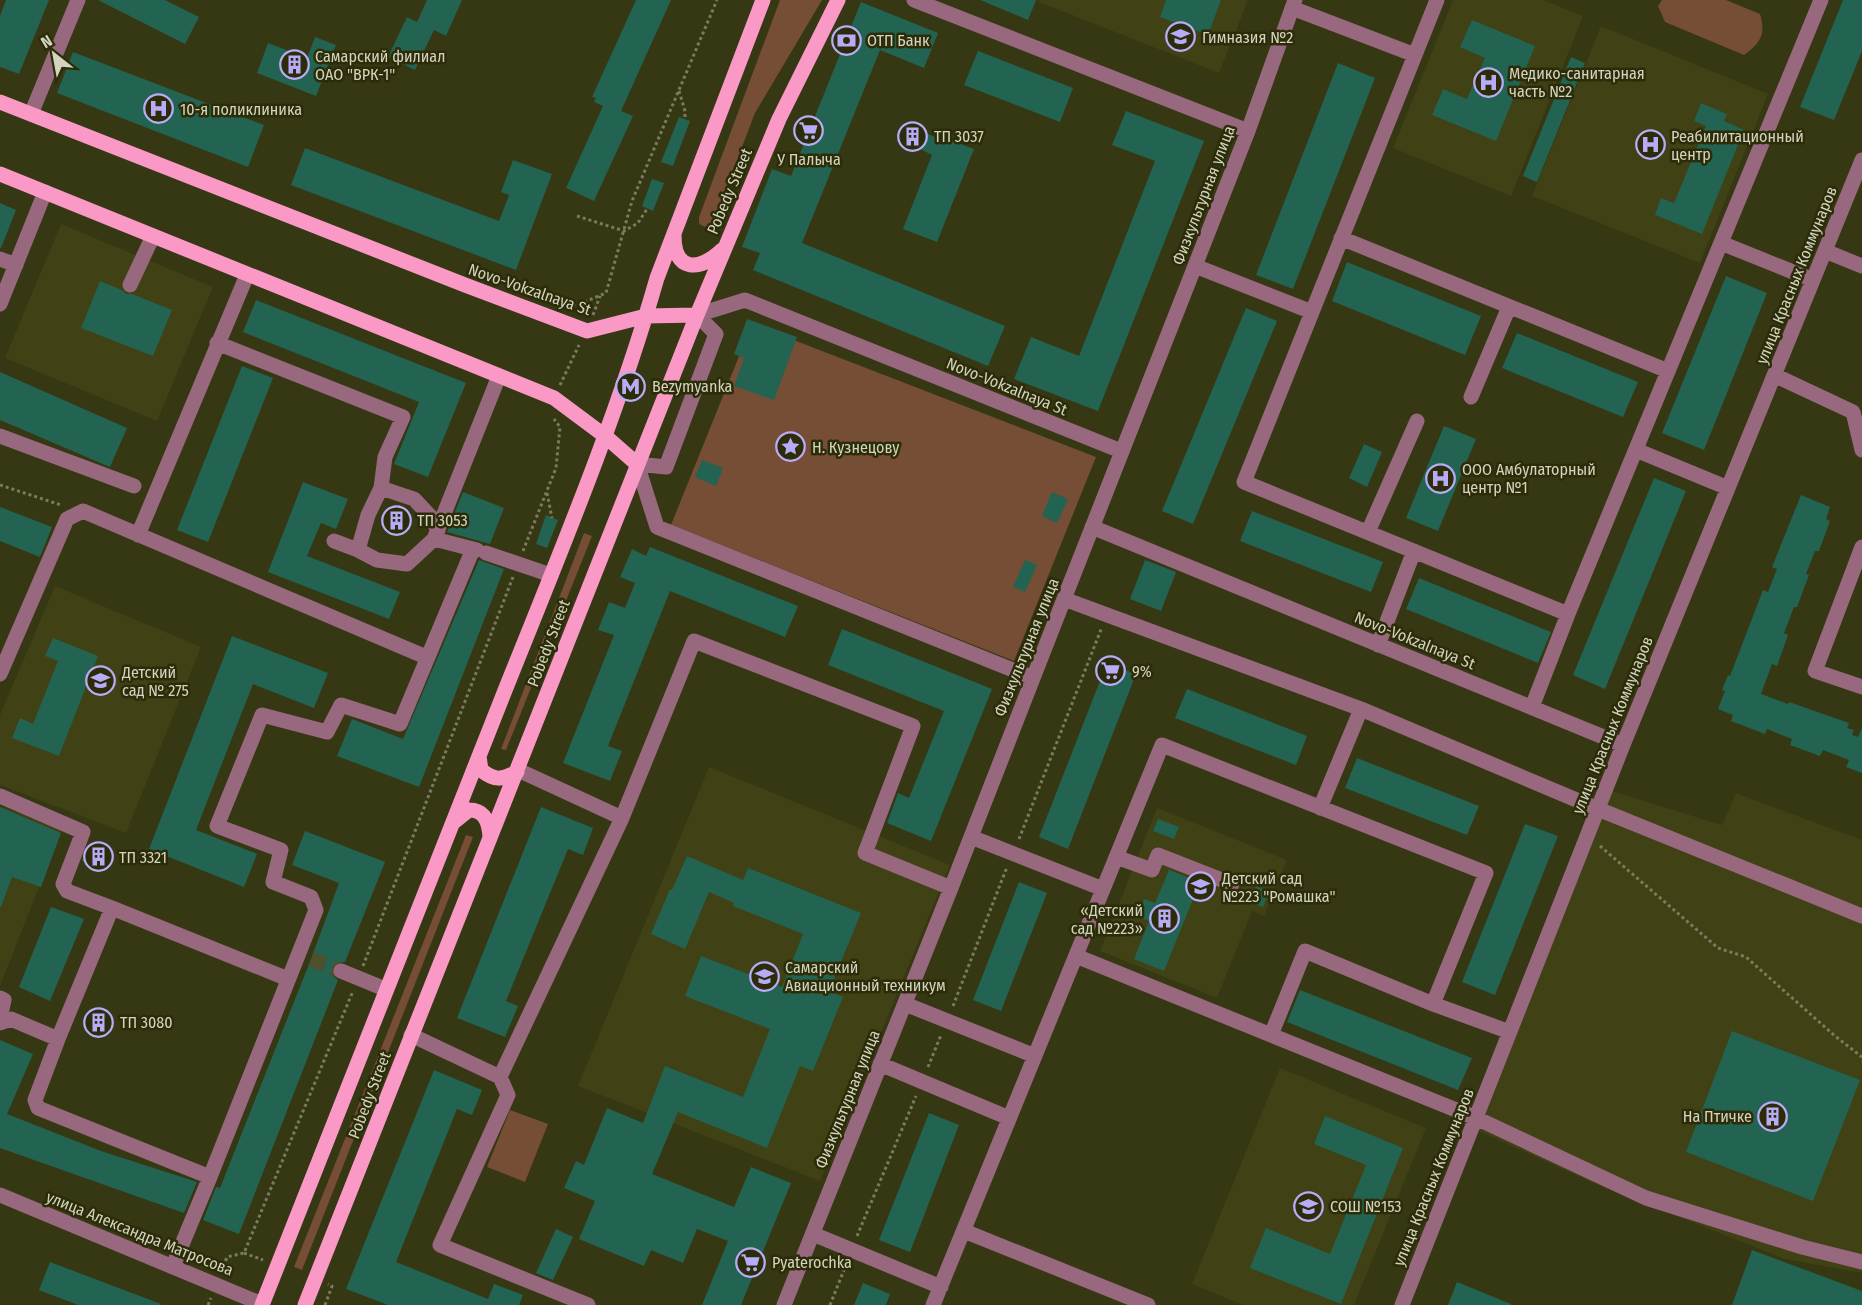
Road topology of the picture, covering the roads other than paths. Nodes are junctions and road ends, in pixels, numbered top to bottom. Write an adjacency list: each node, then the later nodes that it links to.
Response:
1 (78, 0): 10 (street)
2 (763, 0): 15 (main road, Pobedy Street)
3 (838, 0): 19 (main road, Pobedy Street)
4 (914, 0): 11 (street)
5 (1437, 0): 8 (street)
6 (1817, 1): 18 (street)
7 (1294, 4): 8 (street); 11 (street, Физкультурная улица)
8 (1414, 55): 17 (street)
9 (0, 102): 10 (main road, Novo-Vokzalnaya St)
10 (31, 114): 32 (main road, Novo-Vokzalnaya St)
11 (1248, 131): 23 (street, Физкультурная улица)
12 (1862, 160): 20 (street, улица Красных Коммунаров)
13 (0, 174): 14 (main road)
14 (45, 192): 16 (main road); 22 (street)
15 (674, 232): 19 (main road); 32 (main road, Pobedy Street)
16 (153, 236): 25 (main road); 27 (street)
17 (1341, 238): 29 (street); 30 (street)
18 (1721, 243): 26 (street); 34 (street)
19 (725, 247): 31 (main road, Pobedy Street)
20 (1825, 251): 24 (street); 26 (street, улица Красных Коммунаров)
21 (0, 259): 22 (street)
22 (16, 265): 28 (street)
23 (1195, 266): 30 (street); 43 (street, Физкультурная улица)
24 (1862, 266)
25 (247, 275): 33 (street); 36 (main road)
26 (1813, 280): 35 (street, улица Красных Коммунаров)
27 (130, 285)
28 (0, 304)
29 (1509, 307): 34 (street); 37 (street)
30 (1312, 312): 49 (street)
31 (697, 315): 32 (main road, Novo-Vokzalnaya St); 43 (street, Novo-Vokzalnaya St); 44 (main road, Pobedy Street); 44 (street)
32 (646, 316): 40 (main road, Pobedy Street)
33 (218, 343): 46 (street); 51 (street)
34 (1668, 371): 41 (street)
35 (1774, 375): 42 (street); 47 (street, улица Красных Коммунаров)
36 (499, 376): 40 (main road); 50 (street)
37 (1471, 397)
38 (1416, 421): 49 (street)
39 (0, 436): 45 (street)
40 (605, 436): 44 (main road); 57 (main road, Pobedy Street)
41 (1636, 450): 47 (street); 59 (street)
42 (1862, 450)
43 (1121, 451): 48 (street, Физкультурная улица)
44 (637, 464): 63 (street); 69 (main road, Pobedy Street)
45 (134, 486)
46 (381, 488): 50 (street); 54 (street)
47 (1728, 488): 67 (street, улица Красных Коммунаров)
48 (1092, 527): 58 (street, Физкультурная улица); 60 (street, Novo-Vokzalnaya St)
49 (1368, 532): 56 (street)
50 (436, 534): 54 (street); 55 (street)
51 (138, 535): 61 (street); 62 (street)
52 (334, 541): 54 (street)
53 (1862, 547): 64 (street)
54 (358, 550)
55 (479, 551): 57 (street); 61 (street)
56 (1414, 551): 59 (street); 60 (street)
57 (551, 575): 68 (main road, Pobedy Street)
58 (1064, 599): 63 (street, Физкультурная улица); 66 (street)
59 (1568, 614): 65 (street)
60 (1378, 645): 65 (street, Novo-Vokzalnaya St)
61 (426, 657): 85 (street)
62 (0, 674)
63 (1033, 678): 76 (street, Физкультурная улица)
64 (1862, 687)
65 (1532, 707): 67 (street, Novo-Vokzalnaya St)
66 (1361, 709): 71 (street); 72 (street)
67 (1623, 745): 72 (street, улица Красных Коммунаров)
68 (479, 756): 69 (main road); 74 (main road, Pobedy Street)
69 (517, 771): 73 (street); 75 (main road, Pobedy Street)
70 (0, 796): 81 (street)
71 (1320, 808): 77 (street); 89 (street)
72 (1598, 809): 82 (street); 92 (street, улица Красных Коммунаров)
73 (622, 818): 79 (street); 98 (street)
74 (452, 824): 75 (main road); 86 (main road, Pobedy Street)
75 (490, 837): 93 (main road, Pobedy Street)
76 (971, 837): 79 (street, Физкультурная улица); 80 (street)
77 (1116, 857): 78 (street); 80 (street)
78 (1232, 884)
79 (951, 888): 88 (street, Физкультурная улица)
80 (1103, 889): 83 (street)
81 (111, 908): 85 (street); 95 (street)
82 (1862, 916)
83 (1076, 956): 94 (street); 96 (street)
84 (341, 971): 86 (street)
85 (288, 979): 101 (street)
86 (385, 989): 109 (main road, Pobedy Street)
87 (0, 998): 90 (street)
88 (905, 1004): 96 (street); 97 (street, Физкультурная улица)
89 (1433, 1004): 92 (street); 94 (street)
90 (0, 1017)
91 (0, 1023): 95 (street)
92 (1510, 1032): 100 (street, улица Красных Коммунаров)
93 (411, 1035): 98 (street); 110 (main road, Pobedy Street)
94 (1271, 1035): 100 (street)
95 (58, 1039): 101 (street)
96 (1035, 1056): 99 (street)
97 (880, 1064): 99 (street); 104 (street, Физкультурная улица)
98 (500, 1077): 108 (street)
99 (1010, 1118): 103 (street)
100 (1476, 1118): 105 (street); 115 (street, улица Красных Коммунаров)
101 (210, 1177): 106 (street)
102 (0, 1195): 106 (street, улица Александра Матросова)
103 (964, 1231): 107 (street); 114 (street)
104 (813, 1234): 107 (street); 112 (street, Физкультурная улица)
105 (1862, 1262)
106 (173, 1266): 109 (street, улица Александра Матросова)
107 (941, 1287): 113 (street)
108 (553, 1299): 111 (street)
109 (263, 1305)
110 (305, 1305)
111 (588, 1305)
112 (784, 1305)
113 (933, 1305)
114 (1148, 1305)
115 (1402, 1305)

